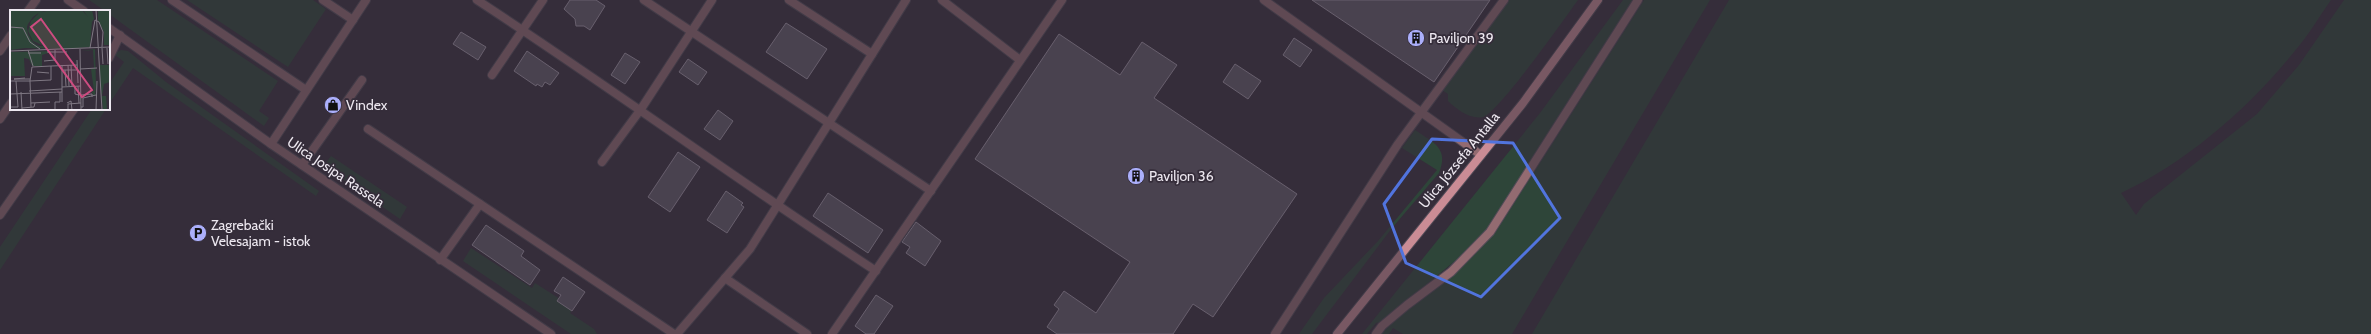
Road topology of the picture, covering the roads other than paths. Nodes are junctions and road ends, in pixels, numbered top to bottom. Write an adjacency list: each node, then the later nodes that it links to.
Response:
1 (36, 0): 19 (street)
2 (68, 0): 18 (street)
3 (172, 0): 32 (street)
4 (323, 0): 20 (street)
5 (366, 0): 20 (street)
6 (477, 0): 22 (street)
7 (543, 0): 22 (street)
8 (644, 0): 23 (street)
9 (712, 0): 23 (street)
10 (789, 0): 27 (street)
11 (906, 0): 27 (street)
12 (942, 0): 29 (street)
13 (1062, 0): 29 (street)
14 (1264, 0): 36 (street)
15 (1504, 0): 36 (street)
16 (1598, 0): 41 (street, Ulica Józsefa Antalla)
17 (1638, 0): 57 (street)
18 (79, 9)
19 (29, 10)
20 (353, 20): 32 (street)
21 (110, 29): 24 (street, Ulica Josipa Rassela)
22 (523, 30): 30 (street); 34 (street)
23 (692, 31): 34 (street); 38 (street)
24 (120, 35): 28 (street); 40 (street, Ulica Josipa Rassela)
25 (10, 36): 26 (street)
26 (0, 51)
27 (872, 54): 38 (street)
28 (110, 56)
29 (1020, 60): 44 (street)
30 (492, 75)
31 (362, 80): 43 (street)
32 (306, 90): 40 (street)
33 (10, 104): 37 (street)
34 (641, 109): 42 (street); 46 (street)
35 (73, 110): 47 (street)
36 (1421, 114): 41 (street); 55 (street)
37 (0, 119)
38 (829, 123): 44 (street); 46 (street)
39 (368, 129): 45 (street)
40 (270, 144): 43 (street, Ulica Josipa Rassela)
41 (1481, 155): 56 (street, Ulica Józsefa Antalla)
42 (602, 162)
43 (302, 165): 48 (street, Ulica Josipa Rassela)
44 (930, 191): 49 (street)
45 (480, 204): 48 (street); 52 (street)
46 (777, 206): 49 (street); 50 (street)
47 (0, 216)
48 (440, 260): 51 (street, Ulica Josipa Rassela)
49 (876, 271): 54 (street)
50 (725, 278): 52 (street); 53 (street)
51 (551, 334)
52 (675, 334)
53 (807, 334)
54 (832, 334)
55 (1275, 334)
56 (1337, 334)
57 (1376, 334)

